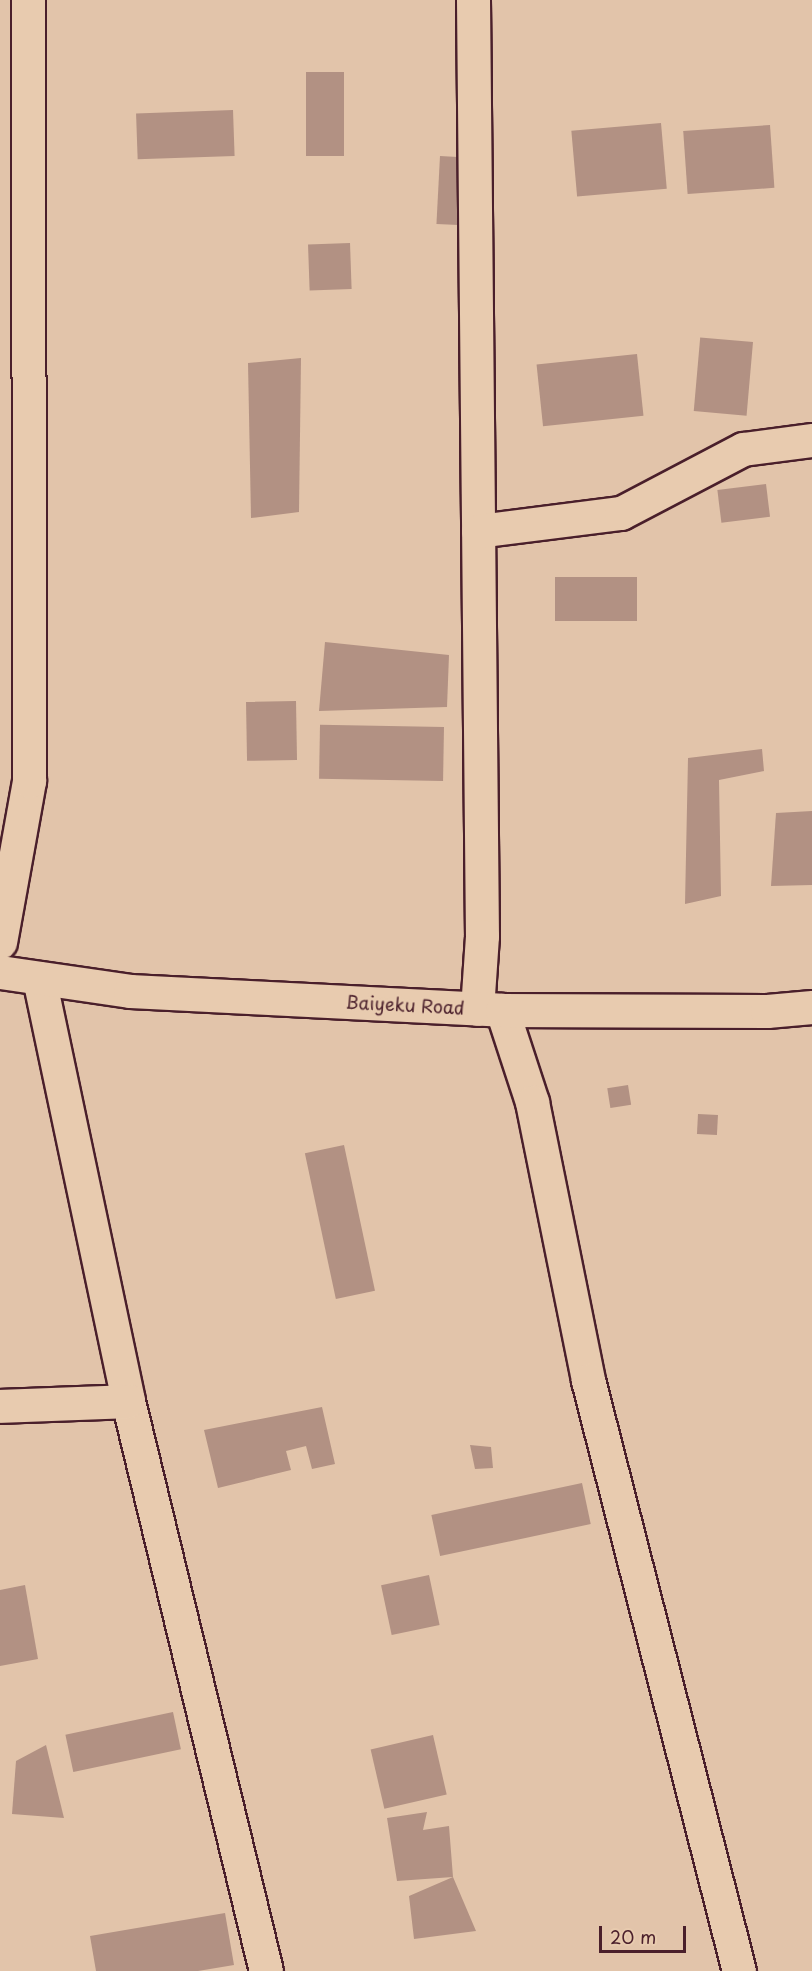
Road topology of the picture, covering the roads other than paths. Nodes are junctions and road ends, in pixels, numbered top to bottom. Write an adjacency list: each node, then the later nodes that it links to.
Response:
1 (28, 0): 5 (street)
2 (473, 0): 4 (street)
3 (812, 440): 4 (street)
4 (478, 531): 9 (street)
5 (0, 942)
6 (0, 972): 7 (street, Baiyeku Road)
7 (39, 978): 9 (street, Baiyeku Road); 10 (street)
8 (812, 1007): 9 (street, Baiyeku Road)
9 (489, 1010): 13 (street)
10 (128, 1401): 11 (street); 12 (street)
11 (0, 1406)
12 (266, 1971)
13 (739, 1971)

